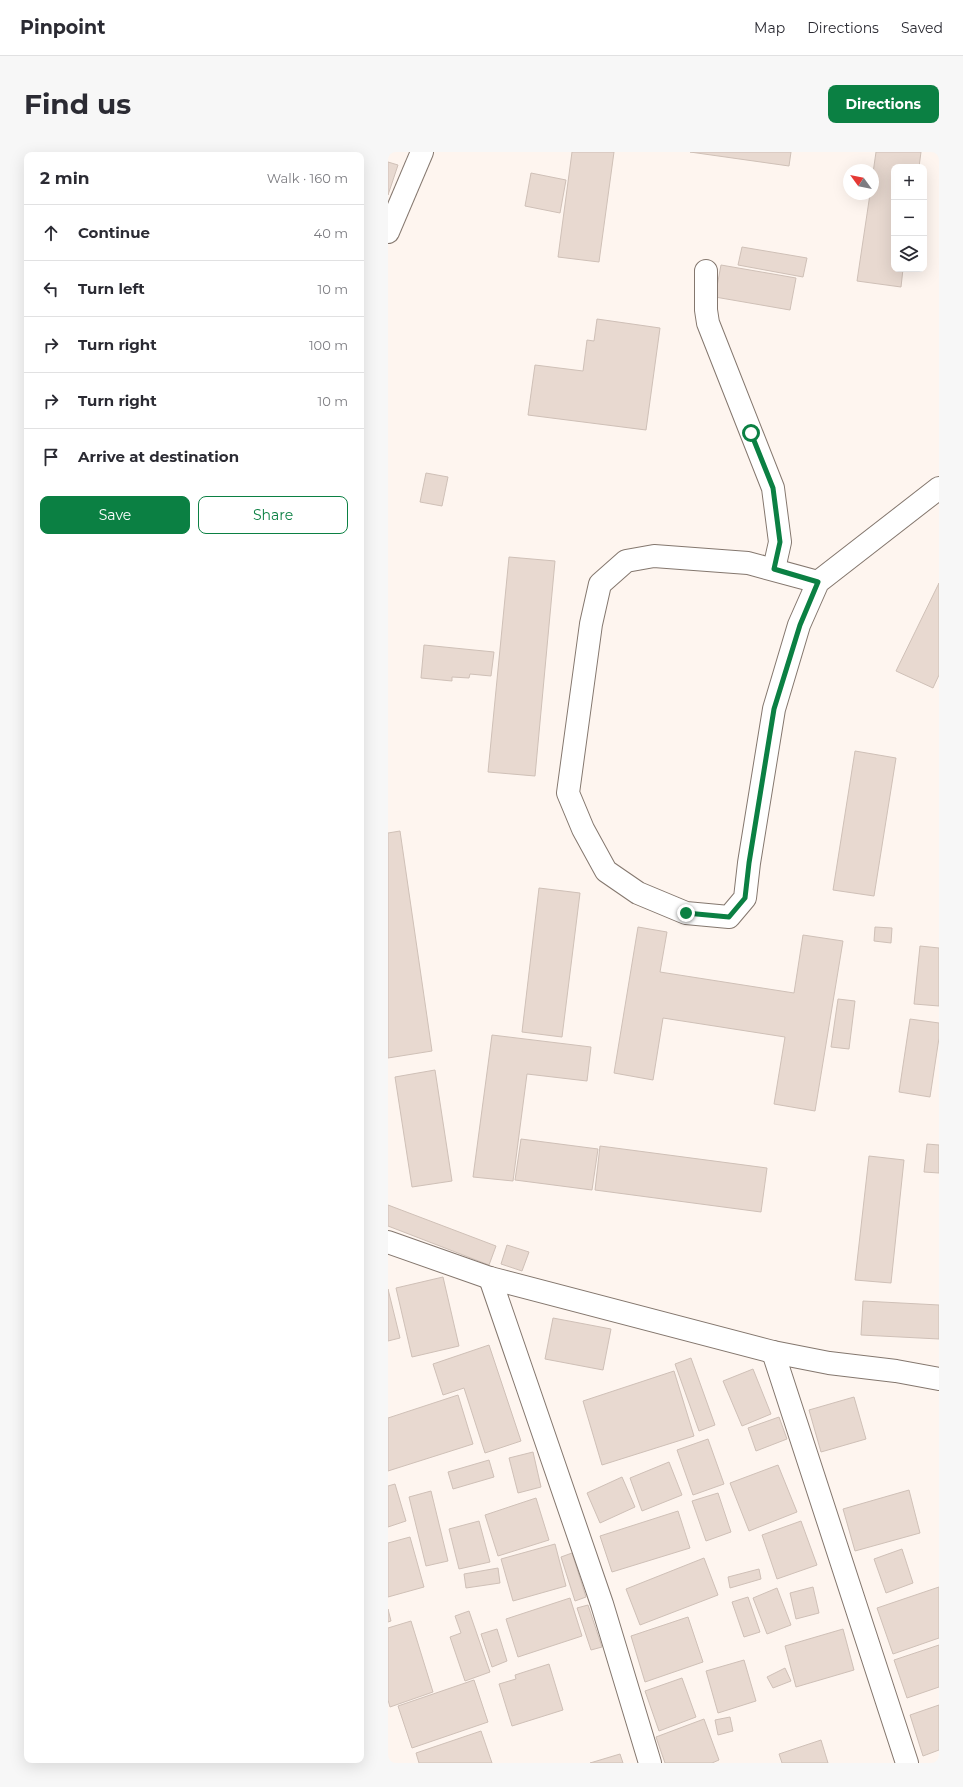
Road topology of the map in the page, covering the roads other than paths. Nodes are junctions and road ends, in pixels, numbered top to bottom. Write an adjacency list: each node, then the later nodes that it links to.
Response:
1 (422, 152): 2 (street)
2 (388, 232)
3 (706, 271): 5 (street)
4 (939, 488): 6 (street)
5 (774, 569): 6 (street); 6 (street)
6 (818, 582)
7 (388, 1242): 8 (street)
8 (490, 1278): 9 (street); 11 (street)
9 (773, 1352): 10 (street); 12 (street)
10 (939, 1379)
11 (650, 1763)
12 (907, 1763)

